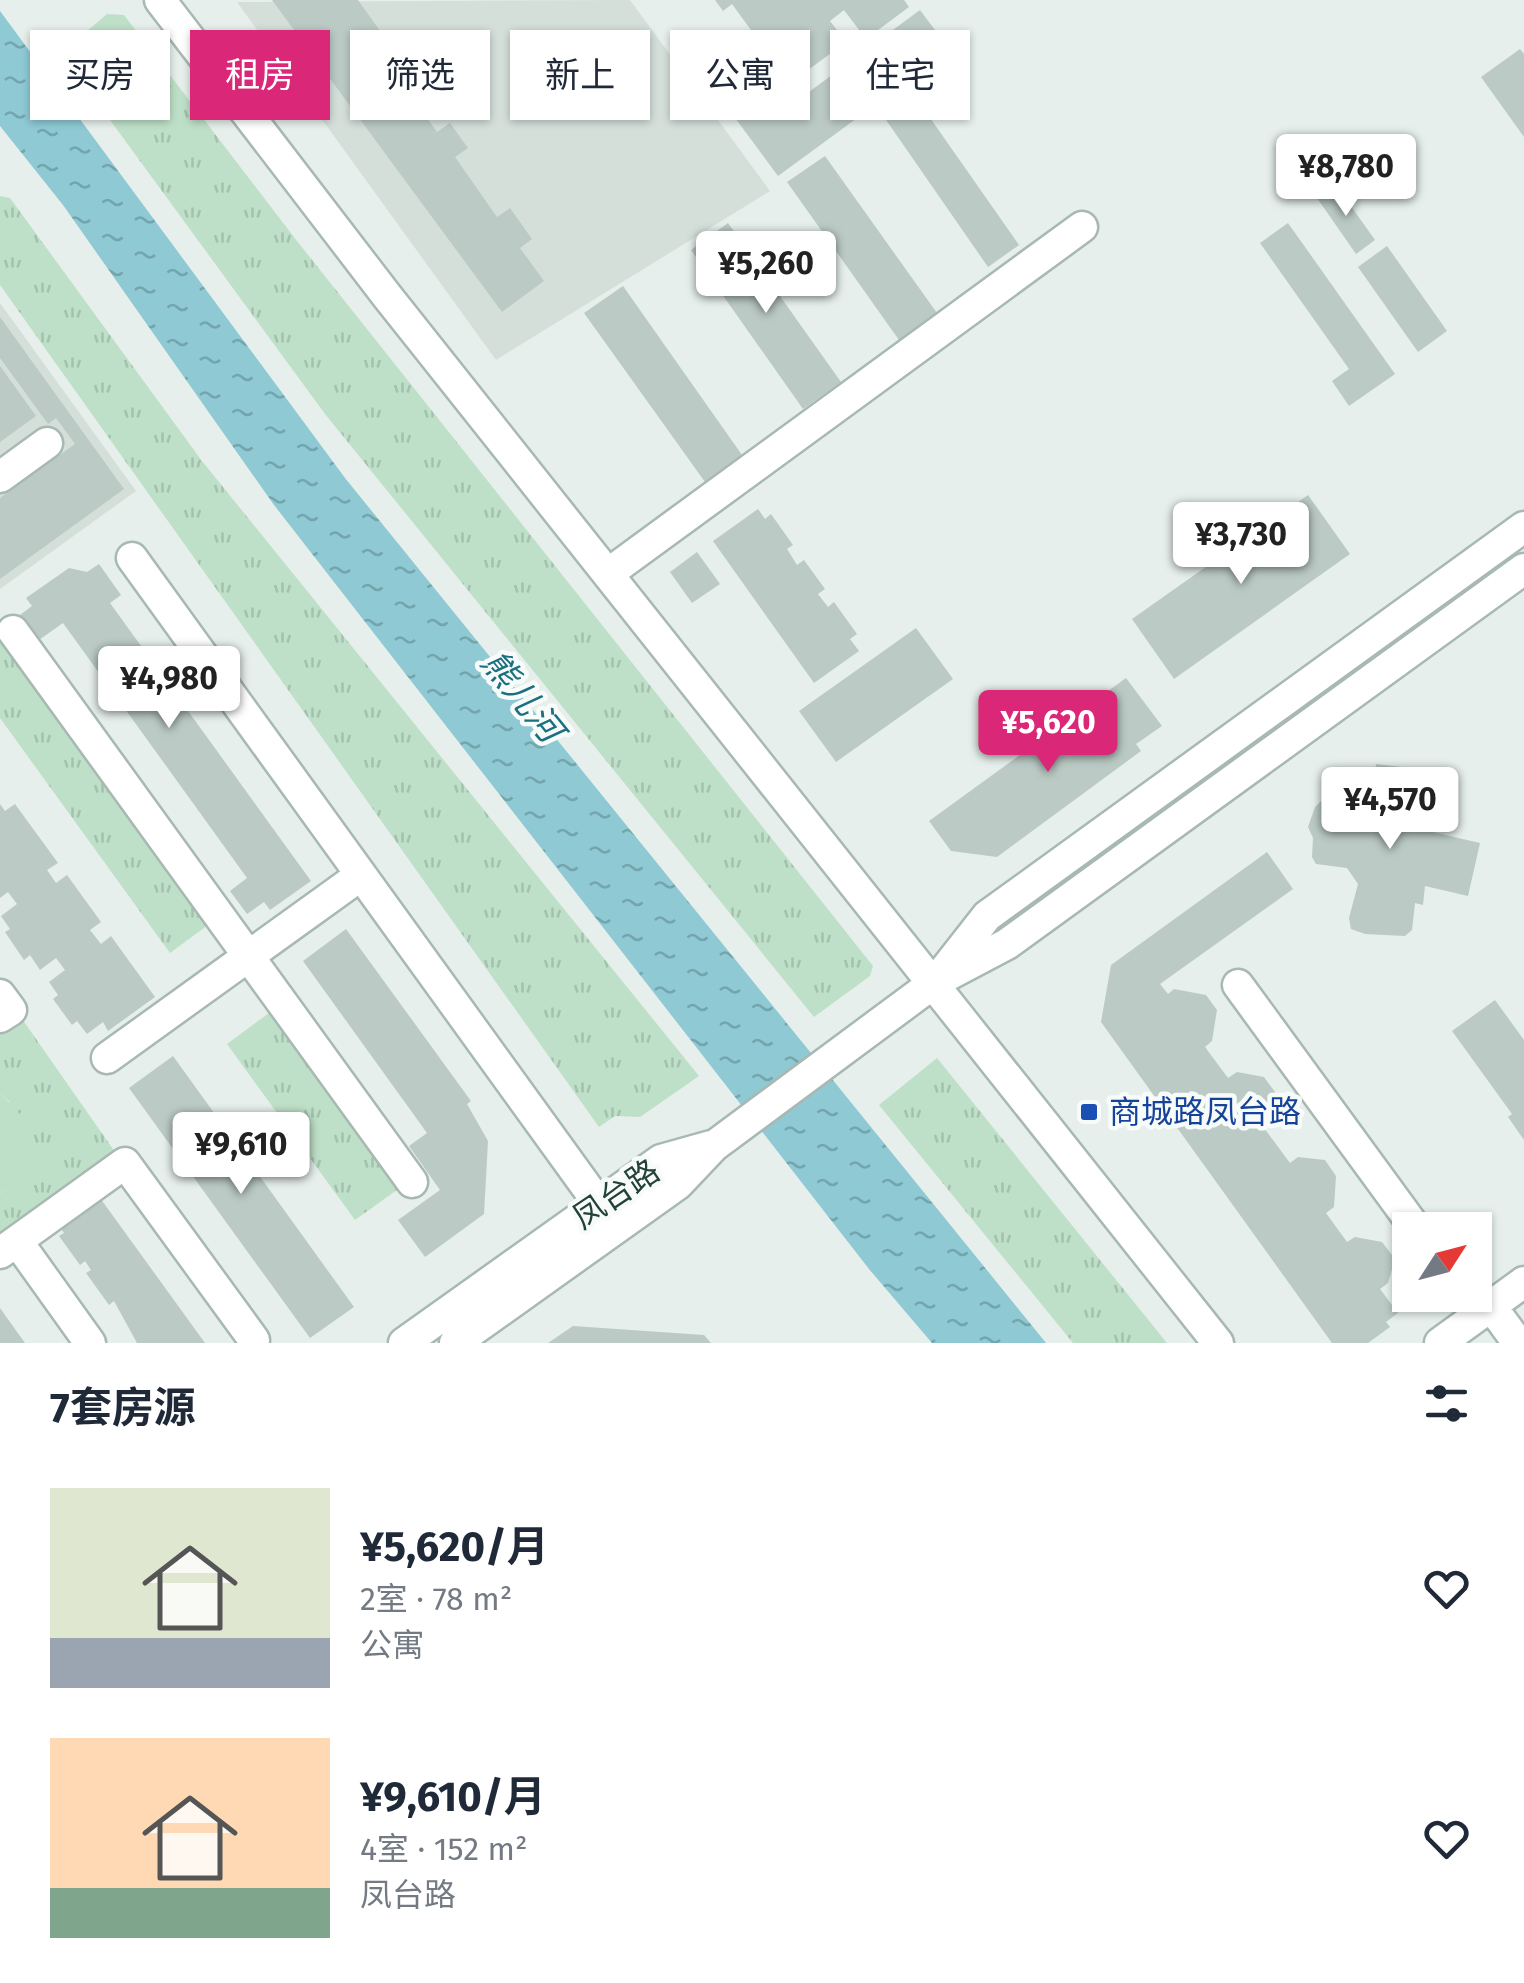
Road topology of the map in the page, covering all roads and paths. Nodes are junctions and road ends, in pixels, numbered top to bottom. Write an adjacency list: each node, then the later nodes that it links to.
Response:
1 (160, 0): 8 (street)
2 (1082, 227): 8 (street)
3 (47, 443): 4 (street)
4 (0, 477)
5 (1524, 527): 12 (street)
6 (132, 558): 10 (street)
7 (1524, 570): 12 (street)
8 (608, 572): 12 (street)
9 (13, 631): 11 (street)
10 (360, 875): 11 (street); 19 (street)
11 (248, 956): 16 (street); 18 (street)
12 (935, 982): 17 (street); 30 (street)
13 (1238, 985): 20 (street)
14 (0, 995): 15 (street)
15 (0, 1017)
16 (108, 1058)
17 (714, 1146): 19 (street, 凤台路); 29 (street, 凤台路)
18 (412, 1182)
19 (599, 1204): 28 (street, 凤台路)
20 (1404, 1212)
21 (8, 1247): 26 (street); 27 (street)
22 (1524, 1282): 23 (street)
23 (1492, 1298)
24 (1471, 1312): 31 (street)
25 (1485, 1312): 32 (street)
26 (254, 1340)
27 (90, 1343)
28 (404, 1343)
29 (455, 1343)
30 (1218, 1343)
31 (1440, 1343)
32 (1518, 1343)

